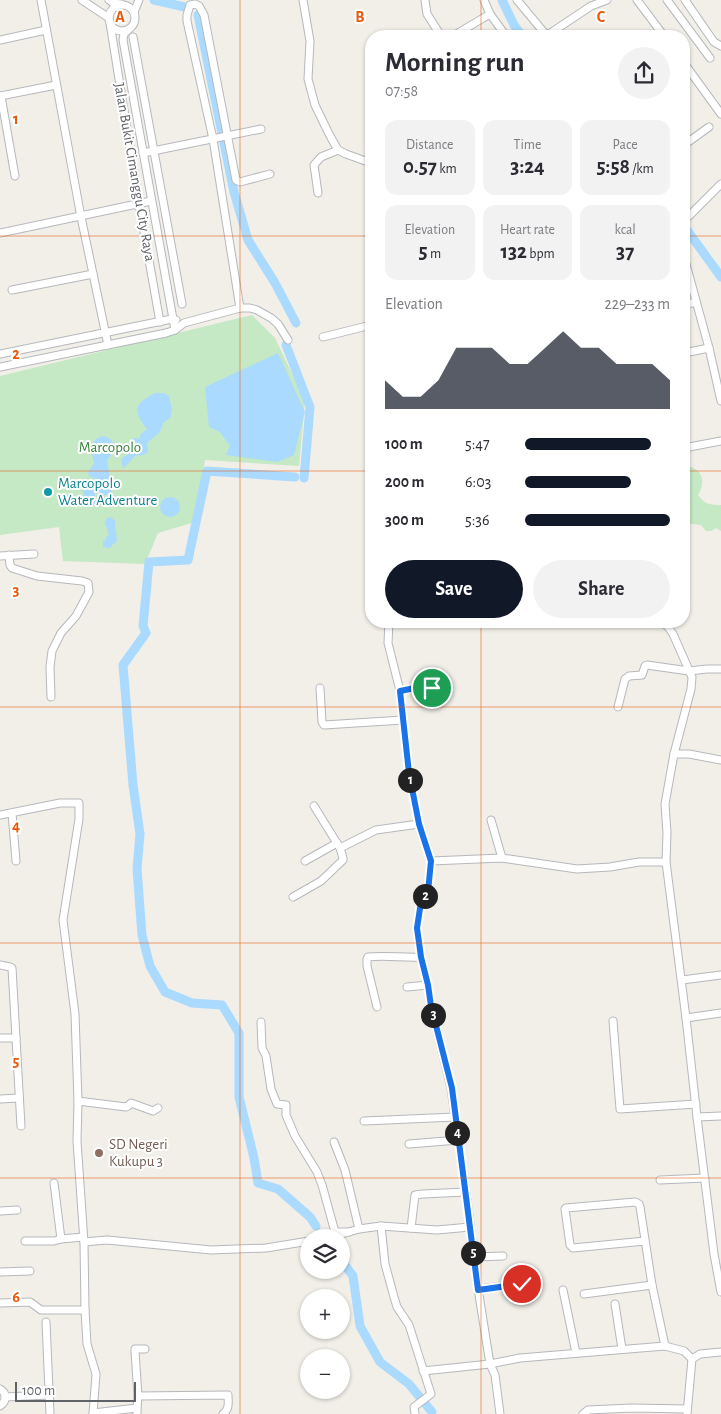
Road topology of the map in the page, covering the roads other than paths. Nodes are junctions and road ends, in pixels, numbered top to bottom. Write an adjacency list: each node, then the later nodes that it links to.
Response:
1 (40, 0): 18 (street)
2 (82, 0): 17 (street)
3 (109, 0): 13 (street)
4 (139, 0): 15 (street)
5 (303, 0): 42 (street)
6 (425, 0): 20 (street)
7 (484, 0): 16 (street)
8 (517, 0): 23 (street)
9 (607, 0): 14 (street)
10 (637, 0): 25 (street)
11 (667, 0): 26 (street)
12 (685, 0): 30 (street)
13 (122, 2): 15 (street); 17 (street)
14 (592, 3): 24 (street)
15 (134, 12): 19 (street)
16 (490, 14): 21 (street); 22 (street)
17 (109, 20): 19 (street); 50 (street, Jalan Bukit Cimanggu City Raya)
18 (46, 30): 29 (street); 33 (street)
19 (128, 30): 43 (street, Jalan Bukit Cimanggu City Raya)
20 (437, 30)
21 (463, 30)
22 (502, 30)
23 (542, 30)
24 (555, 30)
25 (660, 30)
26 (689, 30)
27 (690, 31): 31 (street)
28 (133, 38): 41 (street)
29 (0, 40)
30 (721, 46)
31 (710, 58)
32 (690, 71): 35 (street)
33 (56, 85): 34 (street); 52 (street)
34 (0, 96): 46 (street)
35 (721, 114)
36 (709, 127): 40 (street)
37 (261, 129): 38 (street)
38 (227, 135): 39 (street); 39 (street); 45 (street)
39 (214, 138): 41 (street); 60 (street)
40 (690, 141)
41 (154, 150): 43 (street); 58 (street)
42 (338, 150): 44 (street); 48 (street)
43 (143, 153): 49 (street, Jalan Bukit Cimanggu City Raya)
44 (365, 160)
45 (270, 174)
46 (15, 176)
47 (721, 184): 51 (street)
48 (318, 193)
49 (151, 202): 50 (street); 61 (street, Jalan Bukit Cimanggu City Raya)
50 (139, 204): 52 (street); 62 (street, Jalan Bukit Cimanggu City Raya)
51 (690, 215)
52 (81, 217): 53 (street); 54 (street)
53 (0, 233)
54 (92, 274): 56 (street); 66 (street)
55 (690, 280): 57 (street)
56 (12, 290)
57 (696, 302): 59 (street); 70 (street)
58 (182, 304)
59 (690, 304)
60 (240, 308): 63 (street); 68 (street)
61 (172, 319): 62 (street); 63 (street); 65 (street, Jalan Bukit Cimanggu City Raya)
62 (160, 322): 66 (street)
63 (184, 323): 65 (street)
64 (365, 326): 67 (street)
65 (175, 330): 69 (street)
66 (105, 333): 69 (street); 72 (street)
67 (323, 337)
68 (288, 340)
69 (108, 345): 73 (street)
70 (709, 348): 71 (street); 74 (street)
71 (690, 353)
72 (0, 354)
73 (0, 367)
74 (721, 401)
75 (721, 441): 76 (street)
76 (690, 447)
77 (34, 554): 78 (street)
78 (9, 555): 79 (street); 87 (street)
79 (0, 556)
80 (389, 628): 86 (street)
81 (669, 628): 83 (street)
82 (721, 669): 83 (street)
83 (689, 671): 88 (street); 90 (street)
84 (320, 688): 89 (street)
85 (432, 688): 86 (street)
86 (400, 691): 89 (street)
87 (51, 697)
88 (618, 707)
89 (403, 720): 96 (street)
90 (674, 754): 91 (street); 102 (street)
91 (721, 760)
92 (314, 806): 97 (street)
93 (12, 813): 94 (street); 99 (street); 119 (street)
94 (0, 815)
95 (491, 820): 98 (street)
96 (419, 824): 97 (street); 101 (street)
97 (338, 845): 100 (street); 103 (street)
98 (502, 858): 101 (street); 102 (street)
99 (16, 861)
100 (305, 861)
101 (431, 861): 104 (street)
102 (666, 862): 107 (street)
103 (293, 897)
104 (421, 957): 108 (street); 110 (street)
105 (0, 964): 116 (street)
106 (721, 975): 107 (street)
107 (682, 980): 112 (street)
108 (428, 985): 109 (street); 123 (street)
109 (407, 987)
110 (377, 1007)
111 (721, 1013): 112 (street)
112 (686, 1018): 120 (street)
113 (613, 1021): 120 (street)
114 (261, 1022): 139 (street)
115 (0, 1038): 116 (street)
116 (16, 1038): 118 (street)
117 (0, 1098): 118 (street)
118 (19, 1098): 126 (street)
119 (78, 1101): 121 (street); 143 (street)
120 (696, 1104): 124 (street)
121 (158, 1108)
122 (721, 1116): 124 (street)
123 (455, 1117): 125 (street); 127 (street)
124 (697, 1117): 130 (street)
125 (364, 1121)
126 (21, 1126)
127 (458, 1140): 129 (street); 133 (street)
128 (334, 1142): 140 (street)
129 (409, 1144)
130 (705, 1178): 131 (street); 147 (street)
131 (660, 1180)
132 (54, 1183): 142 (street)
133 (466, 1192): 137 (street); 138 (street)
134 (17, 1210): 135 (street)
135 (0, 1211)
136 (382, 1226): 137 (street); 140 (street); 169 (street)
137 (411, 1228): 138 (street)
138 (470, 1228): 149 (street)
139 (334, 1229)
140 (359, 1229): 141 (street)
141 (350, 1232)
142 (61, 1239): 143 (street); 144 (street)
143 (84, 1239): 146 (street); 160 (street)
144 (25, 1240)
145 (645, 1241): 145 (street); 153 (street)
146 (300, 1242)
147 (718, 1249): 156 (street)
148 (503, 1256): 149 (street)
149 (474, 1257): 154 (street)
150 (30, 1271): 151 (street)
151 (0, 1272)
152 (522, 1284): 154 (street)
153 (652, 1285): 157 (street); 162 (street)
154 (478, 1290): 168 (street)
155 (563, 1290): 166 (street)
156 (721, 1292)
157 (584, 1294)
158 (0, 1303): 160 (street)
159 (615, 1304): 164 (street)
160 (85, 1310): 179 (street)
161 (46, 1322): 171 (street)
162 (665, 1346): 164 (street); 167 (street)
163 (145, 1349): 172 (street)
164 (622, 1349): 166 (street)
165 (721, 1352): 167 (street)
166 (576, 1353): 168 (street)
167 (692, 1358): 177 (street)
168 (490, 1364): 169 (street); 182 (street)
169 (423, 1371): 181 (street)
170 (0, 1389): 173 (street)
171 (49, 1395): 173 (street); 178 (street)
172 (138, 1396): 175 (street); 180 (street)
173 (5, 1397): 174 (street)
174 (0, 1406)
175 (137, 1411): 179 (street)
176 (626, 1411): 177 (street); 183 (street)
177 (687, 1412)
178 (50, 1414)
179 (93, 1414)
180 (223, 1414)
181 (415, 1414)
182 (500, 1414)
183 (583, 1414)

